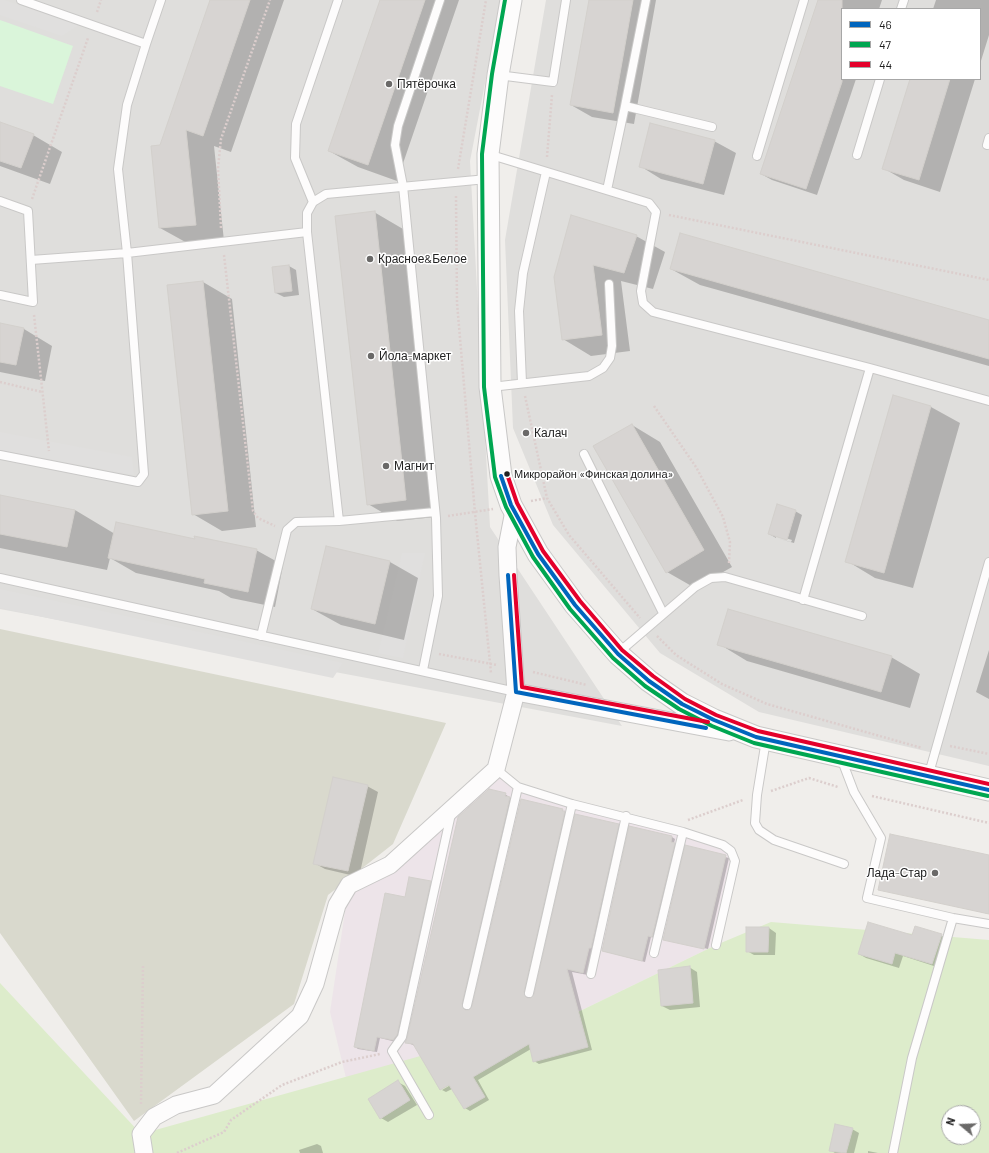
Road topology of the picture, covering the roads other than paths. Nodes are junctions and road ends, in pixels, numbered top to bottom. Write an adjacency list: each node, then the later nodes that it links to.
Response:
1 (21, 0): 9 (lane)
2 (161, 0): 9 (lane)
3 (338, 0): 22 (lane)
4 (440, 0): 19 (lane)
5 (511, 0): 10 (street)
6 (566, 0): 10 (lane)
7 (646, 0): 12 (lane)
8 (804, 0): 16 (lane)
9 (146, 44): 24 (lane)
10 (498, 75): 14 (street)
11 (880, 80): 15 (lane)
12 (625, 106): 13 (lane); 20 (lane)
13 (712, 127)
14 (488, 154): 17 (lane); 18 (street)
15 (857, 155)
16 (757, 156)
17 (546, 172): 20 (lane); 29 (lane)
18 (487, 179): 19 (lane); 30 (street)
19 (403, 186): 22 (lane); 35 (lane)
20 (607, 190): 28 (lane)
21 (0, 201): 25 (lane)
22 (313, 202): 23 (lane)
23 (307, 232): 24 (lane); 36 (lane)
24 (127, 253): 25 (lane); 33 (lane)
25 (31, 260): 27 (lane)
26 (609, 284): 29 (lane)
27 (0, 295)
28 (870, 368): 31 (lane); 39 (lane)
29 (522, 383): 30 (lane)
30 (490, 387): 34 (street)
31 (989, 401)
32 (584, 454): 40 (lane)
33 (0, 455)
34 (521, 506): 43 (street); 45 (street)
35 (435, 515): 36 (lane); 44 (lane)
36 (339, 521): 42 (lane)
37 (989, 562): 49 (lane)
38 (0, 578): 42 (lane)
39 (803, 600): 40 (lane); 41 (lane)
40 (663, 613): 43 (lane)
41 (862, 616)
42 (261, 636): 44 (lane)
43 (618, 654): 46 (street)
44 (423, 670): 45 (lane)
45 (516, 692): 46 (street); 48 (street)
46 (761, 738): 47 (street); 56 (lane)
47 (840, 757): 49 (street); 57 (lane)
48 (496, 769): 50 (lane); 53 (street)
49 (928, 777): 51 (street)
50 (518, 787): 52 (lane); 63 (lane)
51 (989, 790)
52 (572, 804): 54 (lane); 62 (lane)
53 (452, 807): 64 (lane); 65 (street)
54 (626, 816): 55 (lane); 61 (lane)
55 (683, 832): 59 (lane); 60 (lane)
56 (844, 864)
57 (954, 918): 58 (lane); 66 (lane)
58 (989, 924)
59 (716, 945)
60 (654, 953)
61 (591, 974)
62 (529, 993)
63 (467, 1005)
64 (429, 1115)
65 (144, 1153)
66 (893, 1153)

